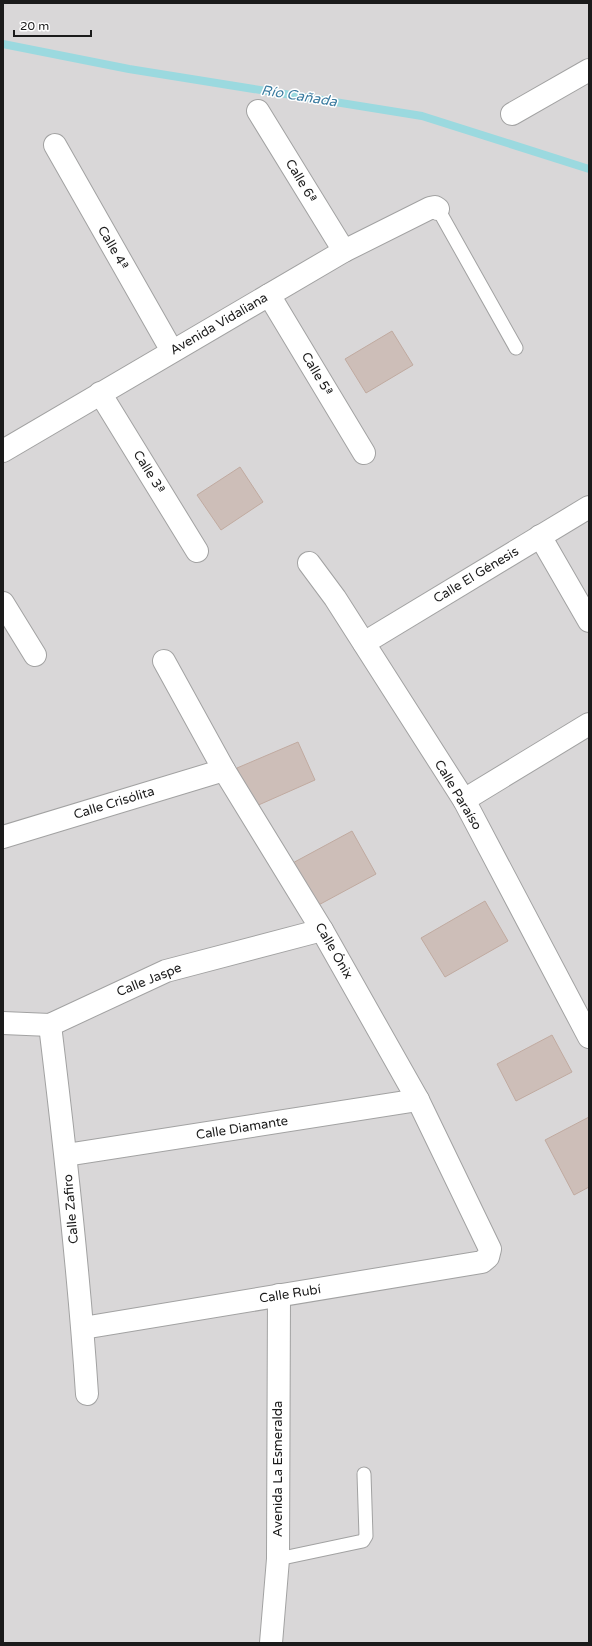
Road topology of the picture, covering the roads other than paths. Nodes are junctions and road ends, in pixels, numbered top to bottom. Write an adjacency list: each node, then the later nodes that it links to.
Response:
1 (589, 70): 3 (street)
2 (258, 111): 6 (street, Calle 6ª)
3 (512, 114)
4 (55, 145): 9 (street, Calle 4ª)
5 (438, 209): 6 (street, Avenida Vidaliana); 8 (lane)
6 (344, 251): 7 (street, Avenida Vidaliana)
7 (270, 295): 9 (street, Avenida Vidaliana); 12 (street, Calle 5ª)
8 (516, 348)
9 (172, 351): 10 (street, Avenida Vidaliana)
10 (100, 393): 11 (street, Avenida Vidaliana); 15 (street, Calle 3ª)
11 (3, 451)
12 (364, 453)
13 (589, 507): 14 (street, Calle El Génesis)
14 (540, 536): 18 (street); 19 (street, Calle El Génesis)
15 (197, 550)
16 (309, 563): 19 (street, Calle Paraíso)
17 (3, 603): 20 (street)
18 (589, 621)
19 (364, 643): 24 (street, Calle Paraíso)
20 (34, 655)
21 (164, 661): 23 (street, Calle Ónix)
22 (589, 724): 24 (street)
23 (224, 770): 25 (street, Calle Crisólita); 26 (street, Calle Ónix)
24 (464, 800): 29 (street, Calle Paraíso)
25 (3, 837)
26 (322, 930): 28 (street, Calle Jaspe); 30 (street, Calle Ónix)
27 (3, 1023): 28 (street, Calle Jaspe)
28 (50, 1025): 31 (street, Calle Zafiro)
29 (589, 1037)
30 (418, 1100): 31 (street, Calle Diamante); 32 (street, Calle Ónix)
31 (66, 1155): 34 (street, Calle Zafiro)
32 (490, 1249): 33 (street, Calle Rubí)
33 (279, 1295): 34 (street, Calle Rubí); 37 (street, Avenida La Esmeralda)
34 (83, 1328): 35 (street, Calle Zafiro)
35 (87, 1394)
36 (364, 1474): 37 (lane)
37 (278, 1559): 38 (street, Avenida La Esmeralda)
38 (271, 1643)

